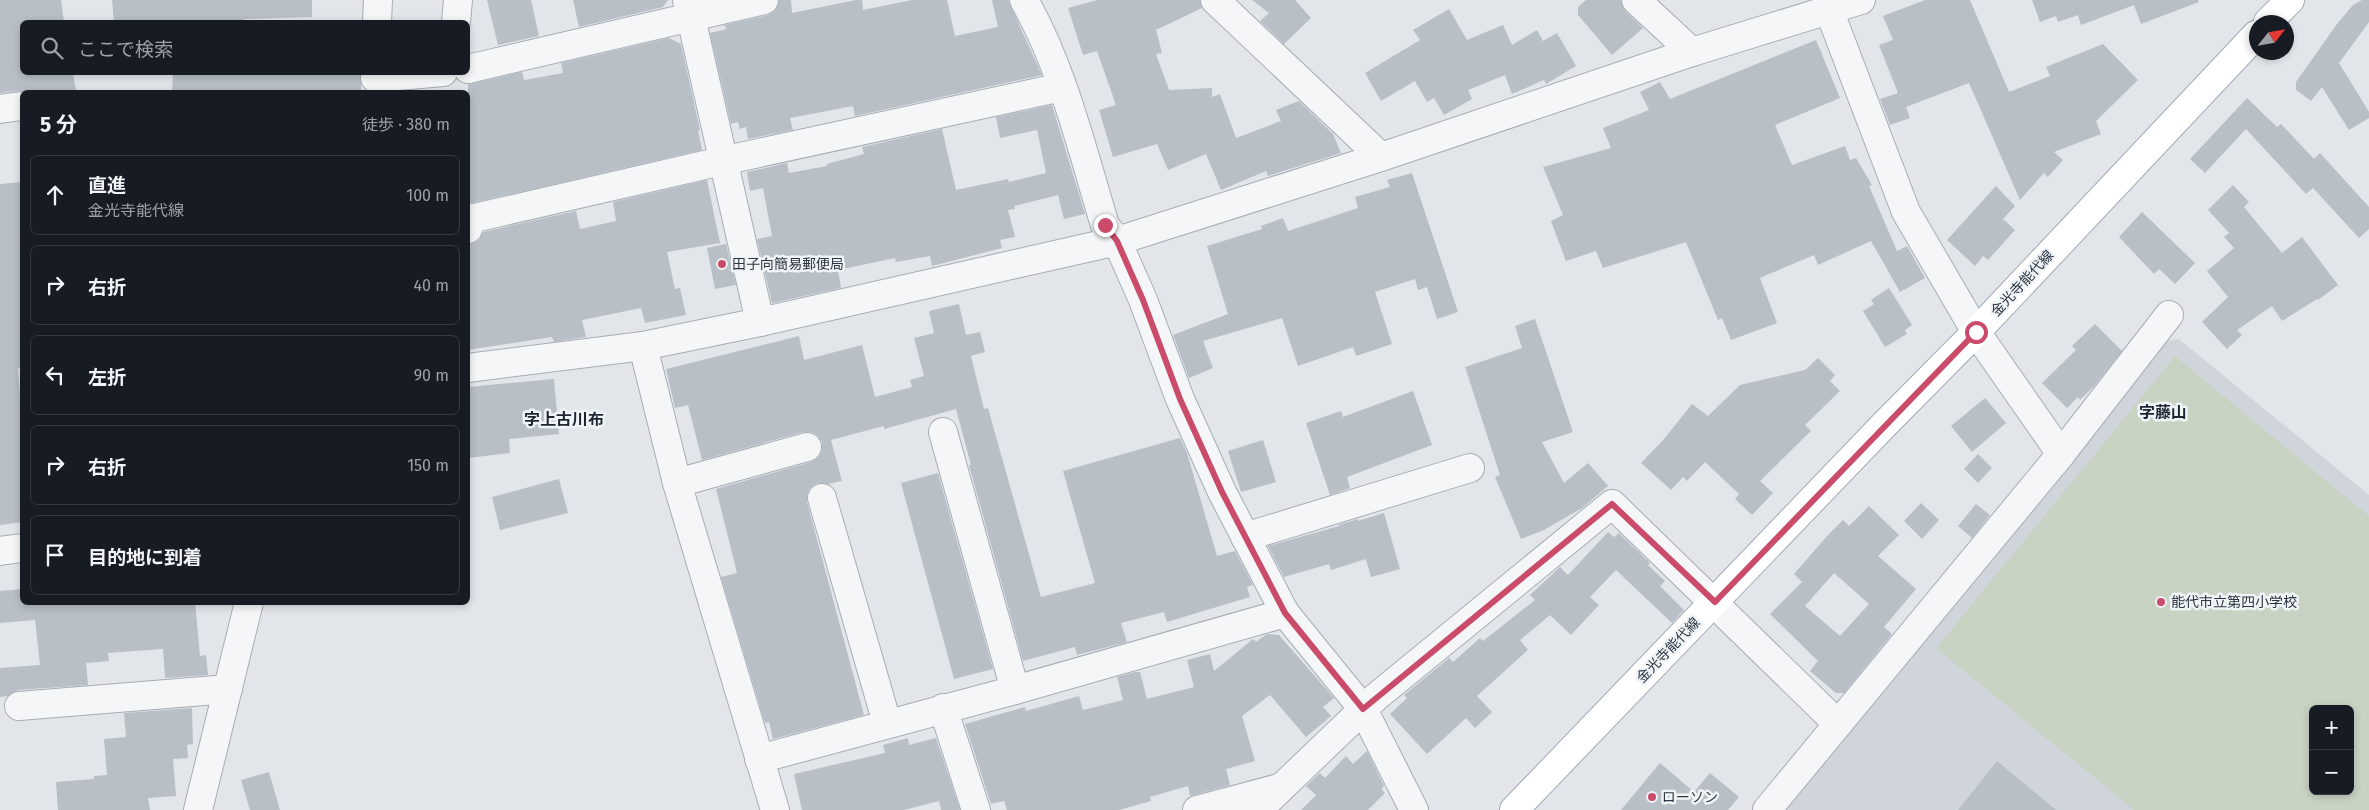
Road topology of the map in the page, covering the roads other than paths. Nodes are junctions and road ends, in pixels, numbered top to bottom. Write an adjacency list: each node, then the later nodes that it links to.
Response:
1 (378, 0): 12 (street)
2 (458, 0): 13 (street)
3 (764, 0): 9 (street)
4 (1024, 0): 19 (street)
5 (1215, 0): 22 (street)
6 (1636, 0): 15 (street)
7 (1861, 0): 10 (street)
8 (2290, 0): 11 (main road)
9 (689, 8): 16 (street); 23 (street)
10 (1829, 10): 15 (street); 28 (street)
11 (2275, 15)
12 (377, 20)
13 (456, 20)
14 (2249, 42): 28 (main road, 金光寺能代線)
15 (1692, 52): 22 (street)
16 (470, 67)
17 (420, 75): 18 (street)
18 (374, 81)
19 (1062, 87): 23 (street); 25 (street)
20 (20, 106): 21 (street)
21 (0, 109)
22 (1380, 157): 25 (street)
23 (722, 161): 24 (street); 27 (street)
24 (470, 219)
25 (1117, 241): 27 (street); 37 (street)
26 (2169, 315): 33 (street)
27 (760, 322): 29 (street)
28 (1976, 332): 33 (street); 40 (main road, 金光寺能代線)
29 (643, 346): 30 (street); 35 (street)
30 (470, 368)
31 (942, 432): 44 (street)
32 (807, 447): 35 (street)
33 (2061, 454): 49 (street)
34 (1470, 468): 37 (street)
35 (677, 483): 50 (street)
36 (822, 498): 48 (street)
37 (1245, 537): 42 (street)
38 (20, 548): 39 (street)
39 (0, 552)
40 (1715, 602): 47 (street); 49 (street); 58 (main road, 金光寺能代線)
41 (248, 605): 43 (street)
42 (1285, 613): 44 (street); 47 (street)
43 (228, 689): 45 (street); 52 (street)
44 (1015, 690): 46 (street)
45 (19, 706)
46 (943, 708): 48 (street); 54 (street)
47 (1363, 709): 51 (street); 57 (street)
48 (887, 723): 50 (street)
49 (1838, 724): 59 (street)
50 (759, 759): 53 (street)
51 (1283, 787): 55 (street); 56 (street)
52 (198, 810)
53 (775, 810)
54 (976, 810)
55 (1197, 810)
56 (1258, 810)
57 (1414, 810)
58 (1514, 810)
59 (1767, 810)

